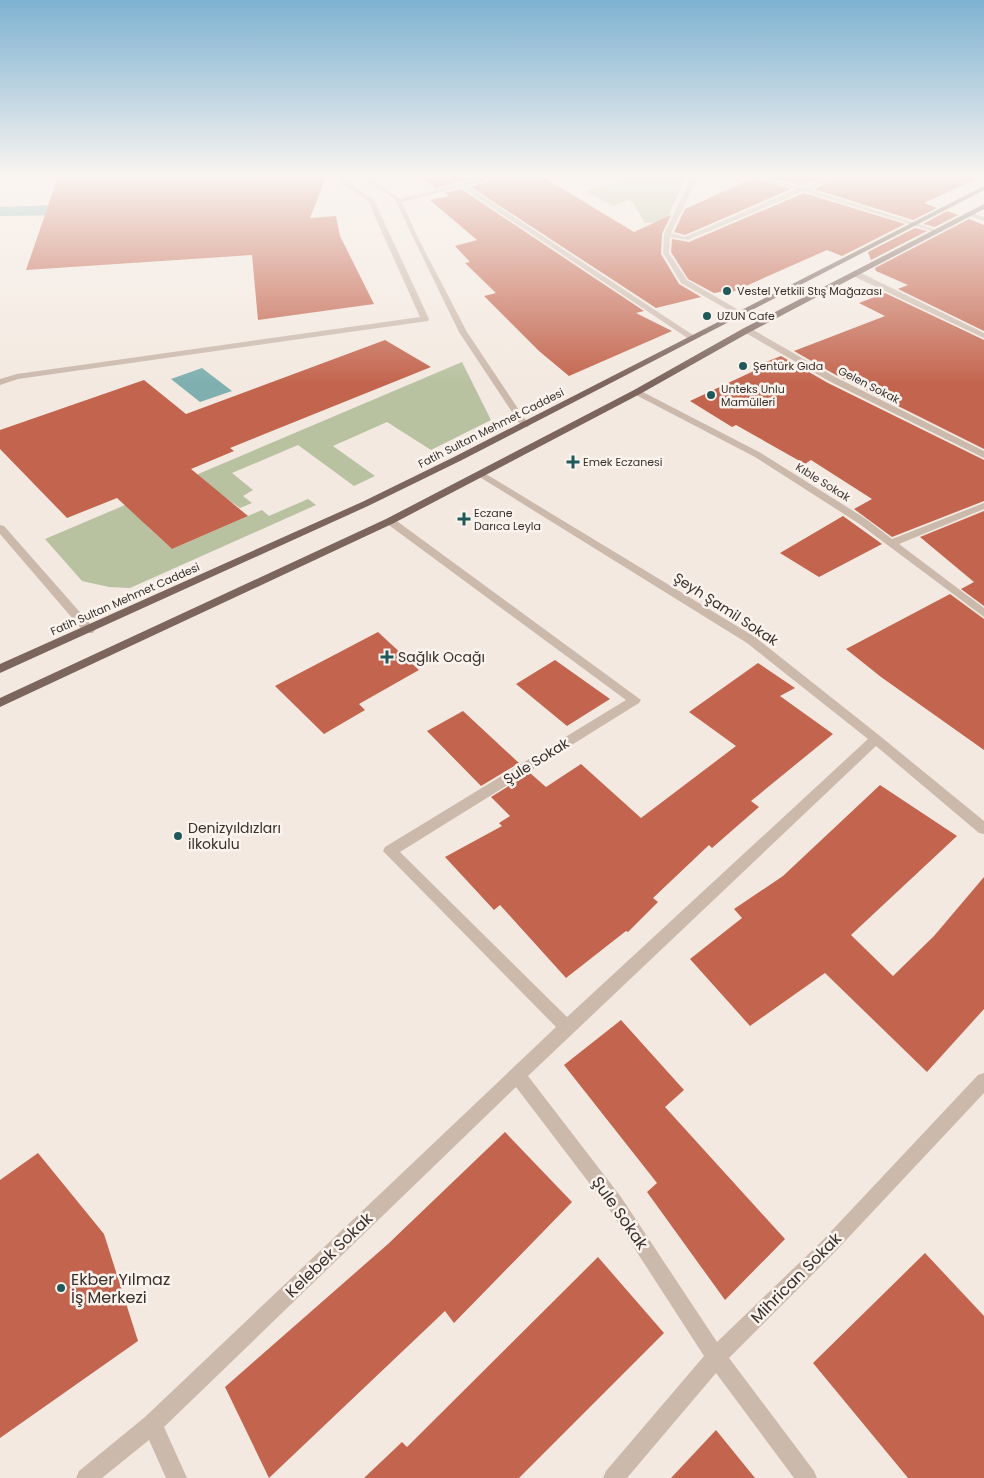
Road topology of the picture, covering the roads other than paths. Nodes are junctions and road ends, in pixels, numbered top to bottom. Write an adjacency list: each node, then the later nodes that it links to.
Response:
1 (392, 246): 12 (street)
2 (419, 246): 14 (street)
3 (553, 246): 11 (street)
4 (666, 246): 8 (street)
5 (873, 246): 8 (main road, Fatih Sultan Mehmet Caddesi)
6 (909, 246): 7 (main road)
7 (856, 274): 9 (main road); 10 (street)
8 (739, 314): 11 (main road, Fatih Sultan Mehmet Caddesi)
9 (747, 330): 13 (main road); 15 (street, Gelen Sokak)
10 (984, 336)
11 (692, 337): 14 (main road, Fatih Sultan Mehmet Caddesi)
12 (0, 382)
13 (636, 392): 16 (main road); 20 (street, Kıble Sokak)
14 (524, 425): 22 (main road, Fatih Sultan Mehmet Caddesi)
15 (984, 455)
16 (481, 474): 18 (main road); 25 (street, Şeyh Şamil Sokak)
17 (984, 506): 20 (street)
18 (390, 521): 24 (main road); 27 (street, Şule Sokak)
19 (0, 528): 22 (street)
20 (891, 543): 21 (street, Kıble Sokak)
21 (984, 613)
22 (88, 630): 23 (main road, Fatih Sultan Mehmet Caddesi)
23 (0, 669)
24 (0, 703)
25 (876, 739): 26 (street, Şeyh Şamil Sokak); 27 (street, Kelebek Sokak)
26 (984, 830)
27 (567, 1027): 28 (street, Kelebek Sokak)
28 (517, 1075): 30 (street, Şule Sokak); 31 (street, Kelebek Sokak)
29 (984, 1081): 30 (street, Mihrican Sokak)
30 (716, 1357): 34 (street, Mihrican Sokak); 35 (street, Şule Sokak)
31 (152, 1424): 32 (street, Kelebek Sokak); 33 (street)
32 (86, 1478)
33 (177, 1478)
34 (613, 1478)
35 (807, 1478)

